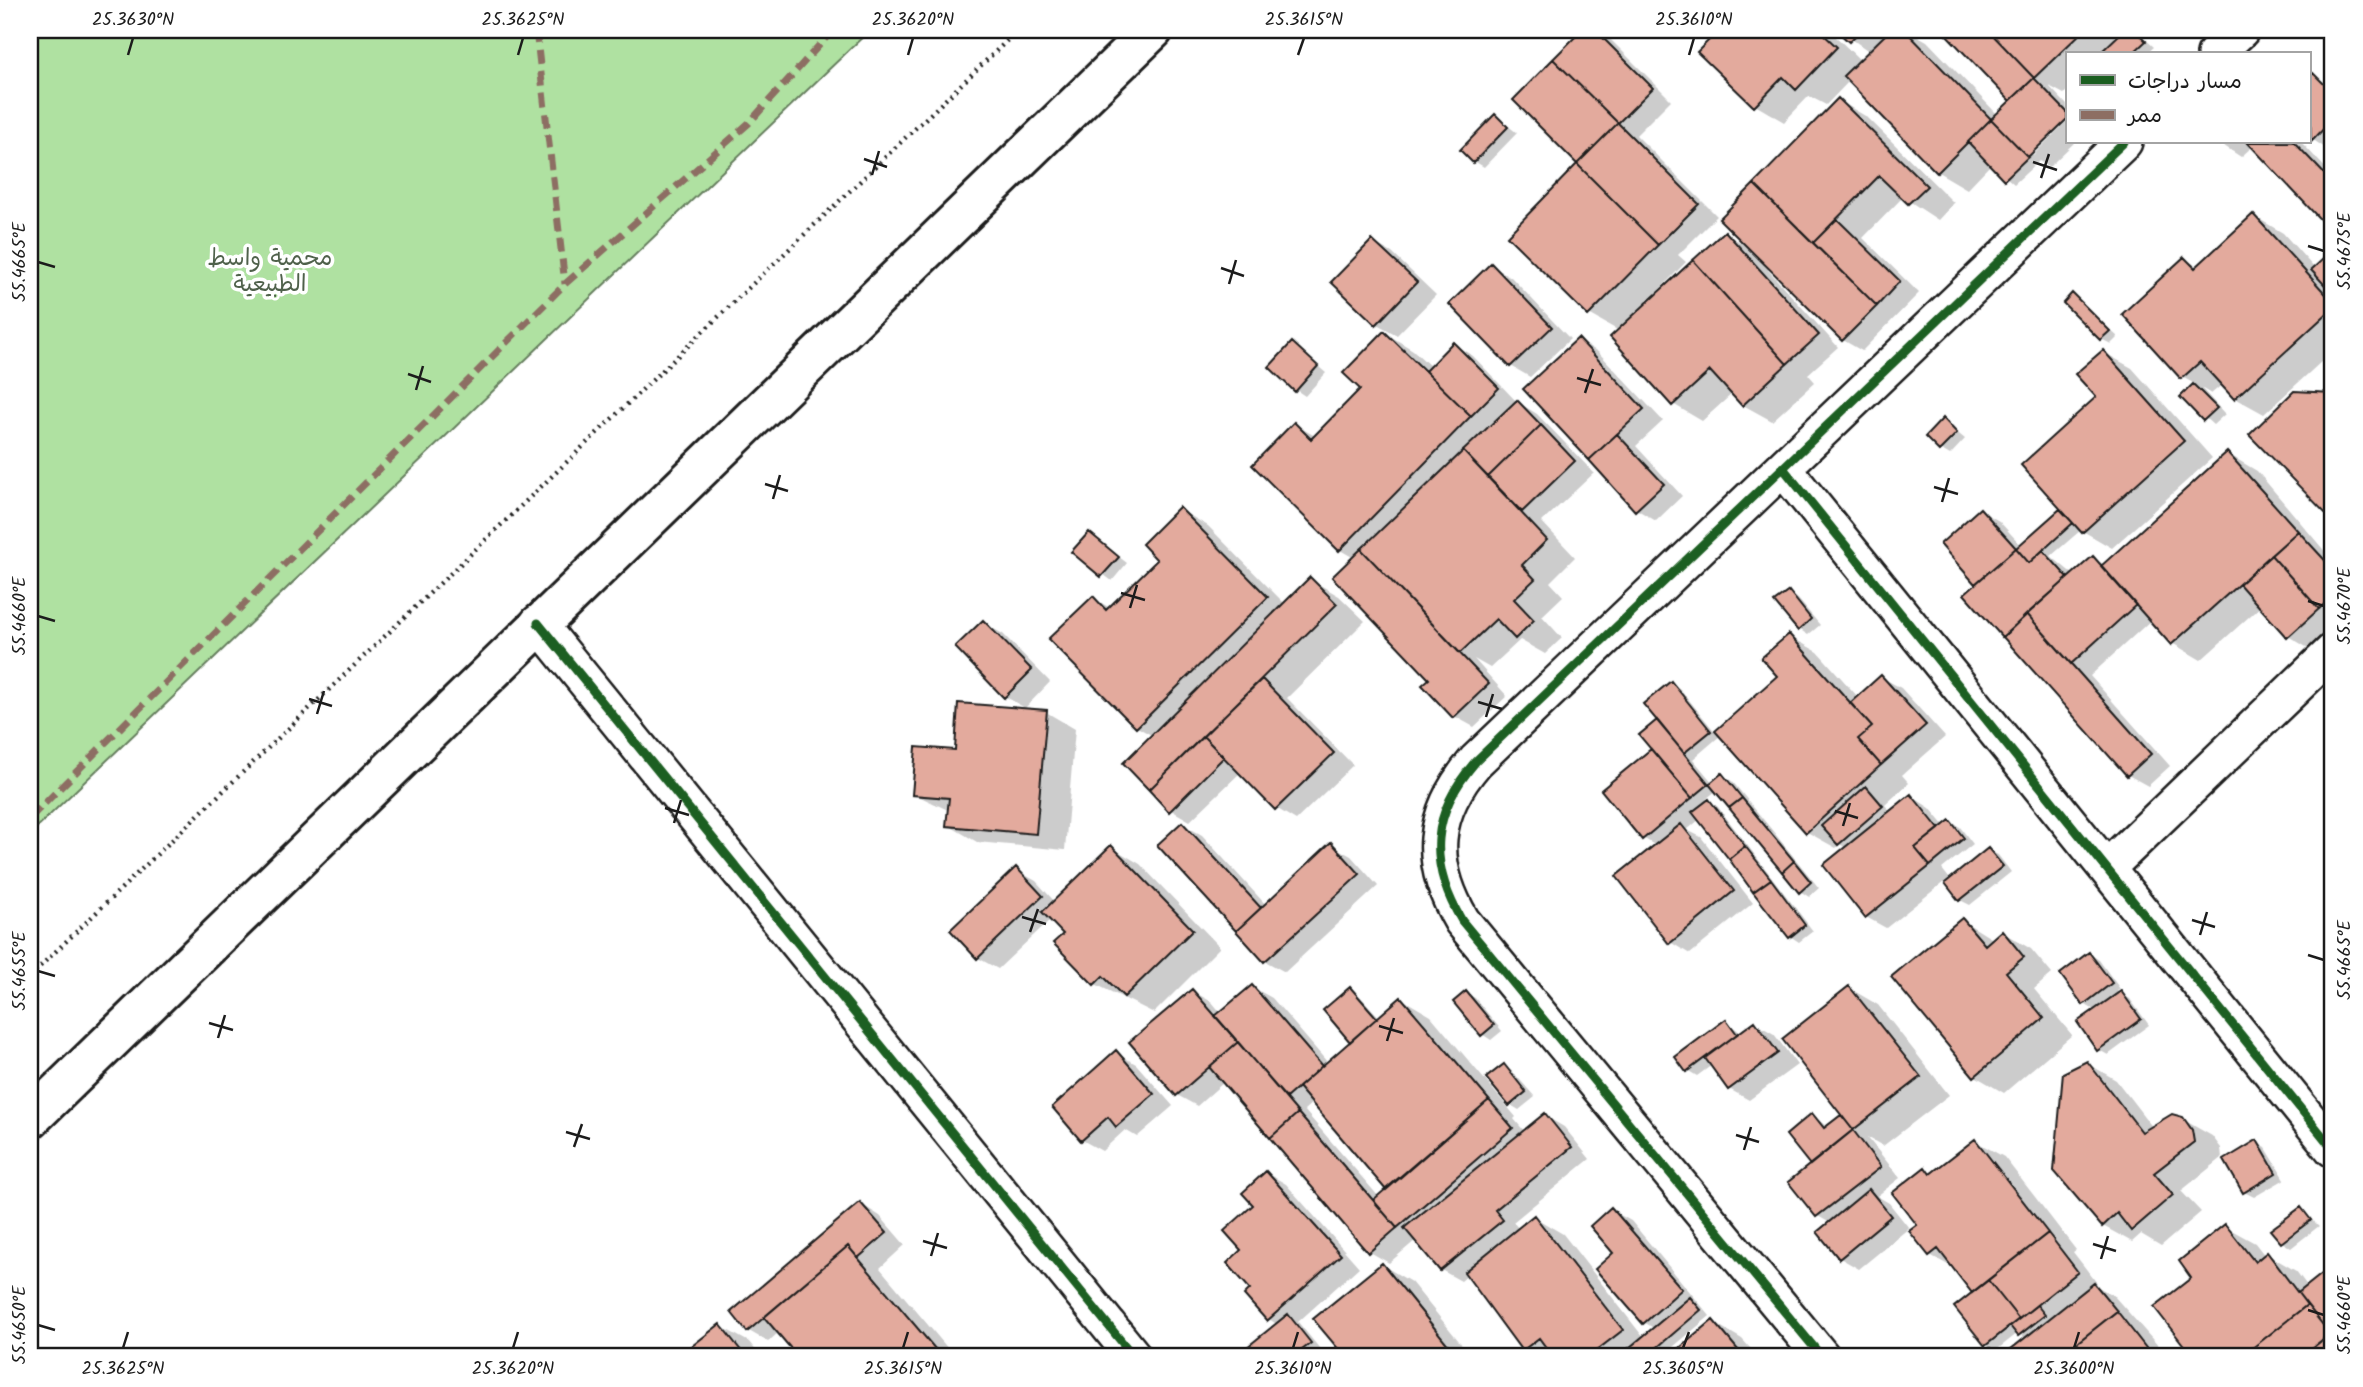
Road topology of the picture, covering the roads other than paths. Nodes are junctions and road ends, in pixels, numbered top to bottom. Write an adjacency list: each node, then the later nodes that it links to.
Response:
1 (1153, 30): 6 (main road)
2 (2241, 30): 3 (street)
3 (2217, 52)
4 (2122, 144): 5 (street)
5 (1783, 468): 8 (street); 12 (street)
6 (538, 623): 9 (main road); 11 (street)
7 (2333, 651): 8 (street)
8 (2106, 868): 10 (street)
9 (30, 1119)
10 (2333, 1149)
11 (1134, 1357)
12 (1822, 1357)

